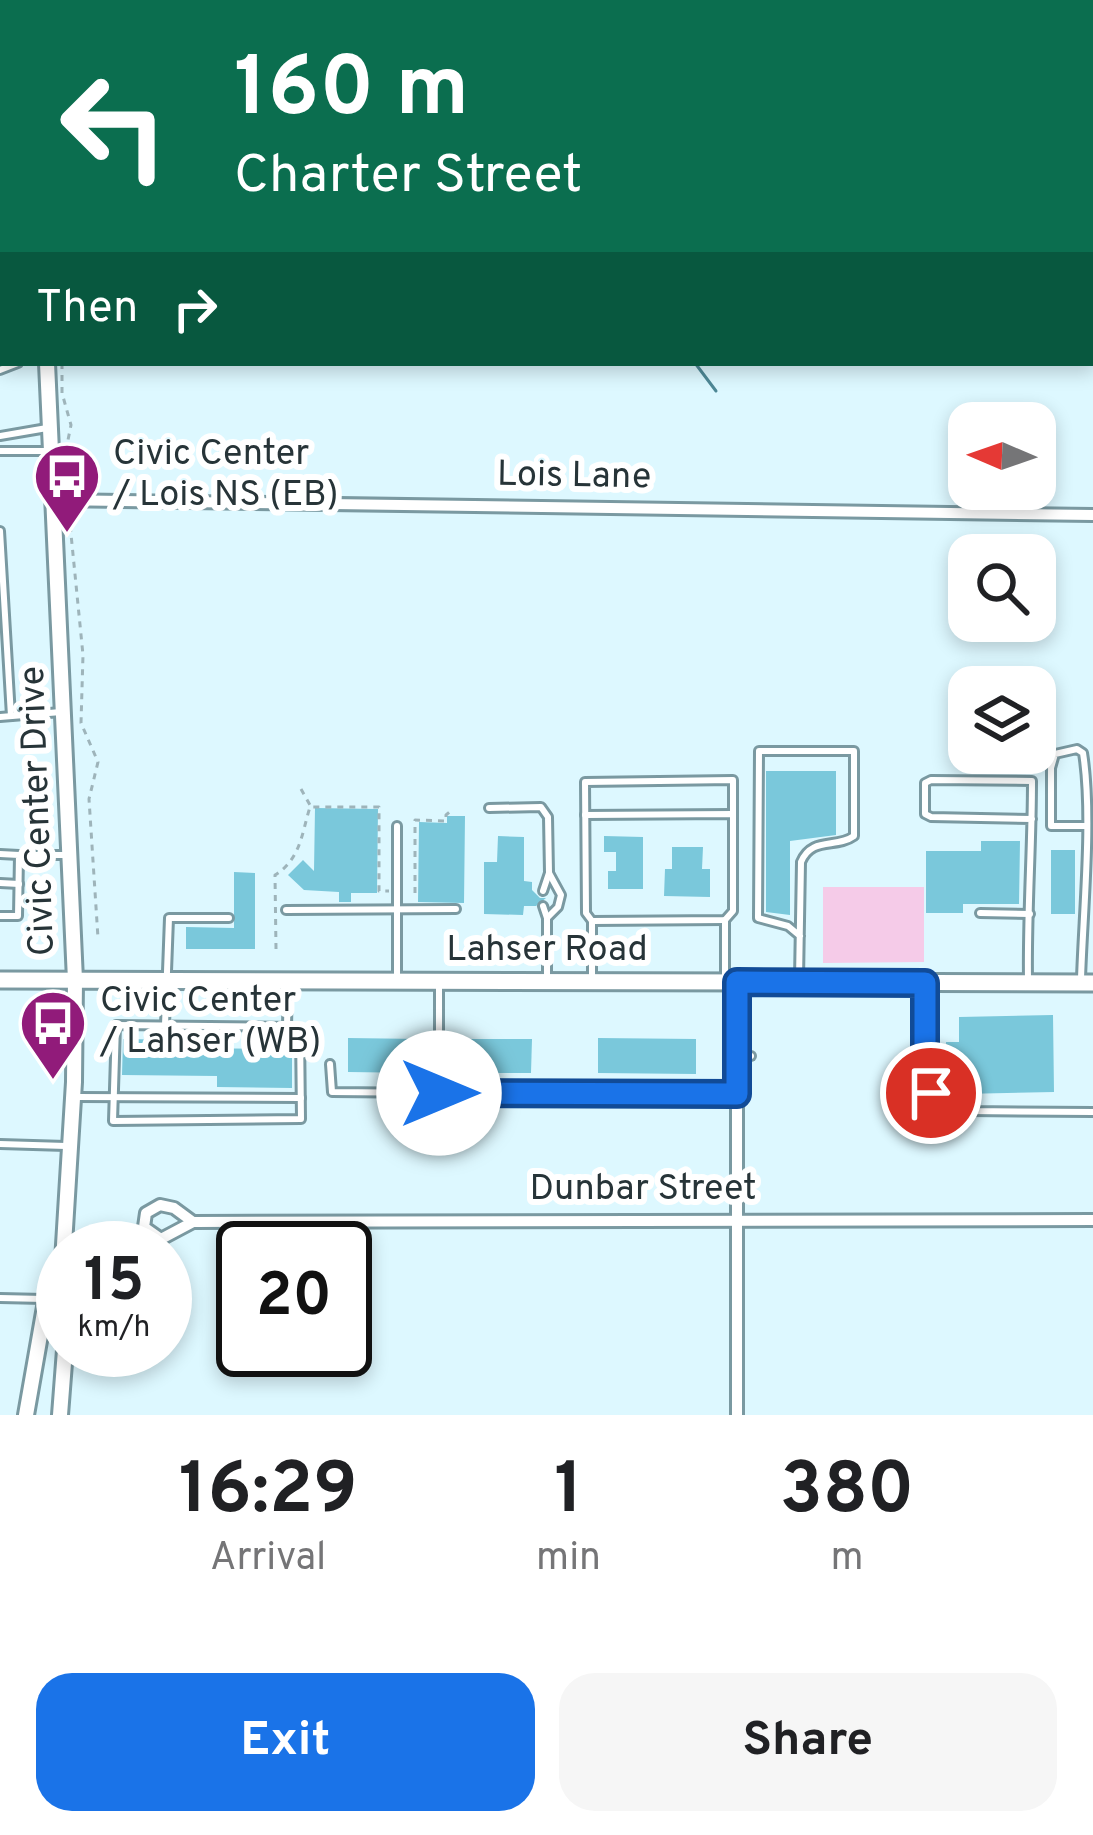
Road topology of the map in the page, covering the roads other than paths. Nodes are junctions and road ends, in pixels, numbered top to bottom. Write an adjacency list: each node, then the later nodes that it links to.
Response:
1 (0, 287): 2 (lane)
2 (0, 343)
3 (47, 366): 4 (street, Civic Center Drive)
4 (50, 428): 5 (lane); 7 (street, Civic Center Drive)
5 (0, 436)
6 (0, 451): 7 (lane)
7 (52, 451): 8 (street, Civic Center Drive)
8 (55, 500): 9 (street, Lois Lane); 11 (street, Civic Center Drive)
9 (1093, 515)
10 (0, 531): 12 (lane)
11 (65, 711): 12 (lane); 22 (street, Civic Center Drive)
12 (11, 716): 13 (lane)
13 (0, 717)
14 (489, 808): 23 (lane)
15 (733, 814): 16 (lane); 16 (lane); 36 (lane)
16 (585, 815): 37 (lane)
17 (1032, 819): 17 (lane); 32 (lane)
18 (397, 826): 29 (lane)
19 (1085, 826): 19 (lane); 51 (lane)
20 (0, 854): 21 (lane)
21 (19, 855): 22 (lane); 25 (lane)
22 (72, 855): 40 (street, Civic Center Drive)
23 (549, 873): 26 (lane); 35 (lane)
24 (0, 883): 25 (lane)
25 (19, 884): 33 (lane)
26 (543, 891)
27 (543, 906): 35 (lane)
28 (286, 910): 29 (lane)
29 (397, 910): 30 (lane); 42 (lane)
30 (456, 910)
31 (980, 913): 32 (lane)
32 (1030, 914): 50 (lane)
33 (0, 916)
34 (229, 918): 43 (lane)
35 (547, 918): 45 (lane)
36 (724, 920): 37 (lane); 47 (lane)
37 (592, 921): 46 (lane)
38 (800, 936): 38 (lane); 48 (lane)
39 (0, 980): 40 (main road, Lahser Road)
40 (75, 980): 43 (main road, Lahser Road); 57 (street, Civic Center Drive)
41 (287, 980): 42 (main road, Lahser Road); 43 (main road, Lahser Road); 53 (lane)
42 (397, 980): 44 (main road, Lahser Road)
43 (165, 981): 52 (lane)
44 (439, 981): 45 (main road, Lahser Road); 55 (lane)
45 (547, 981): 46 (main road, Lahser Road)
46 (592, 981): 47 (main road, Lahser Road)
47 (731, 982): 48 (main road, Lahser Road); 56 (street)
48 (799, 983): 49 (main road, Lahser Road)
49 (925, 983): 50 (main road, Lahser Road); 60 (lane)
50 (1028, 983): 51 (main road, Lahser Road)
51 (1087, 983)
52 (165, 1025): 53 (lane); 58 (lane)
53 (287, 1027): 59 (lane)
54 (330, 1064): 55 (lane)
55 (439, 1093): 56 (lane)
56 (737, 1094): 63 (street)
57 (73, 1097): 58 (lane); 62 (street, Civic Center Drive)
58 (113, 1098): 59 (lane); 59 (lane)
59 (301, 1098)
60 (1093, 1112)
61 (0, 1144): 62 (lane)
62 (69, 1146): 65 (street, Civic Center Drive)
63 (736, 1220): 64 (street, Dunbar Street); 66 (street, Dunbar Street); 73 (street)
64 (1093, 1220)
65 (64, 1221)
66 (193, 1222)
67 (0, 1298): 68 (lane)
68 (36, 1300)
69 (36, 1354): 71 (street, Civic Center Drive)
70 (62, 1377): 72 (street)
71 (26, 1415)
72 (60, 1415)
73 (736, 1415)

